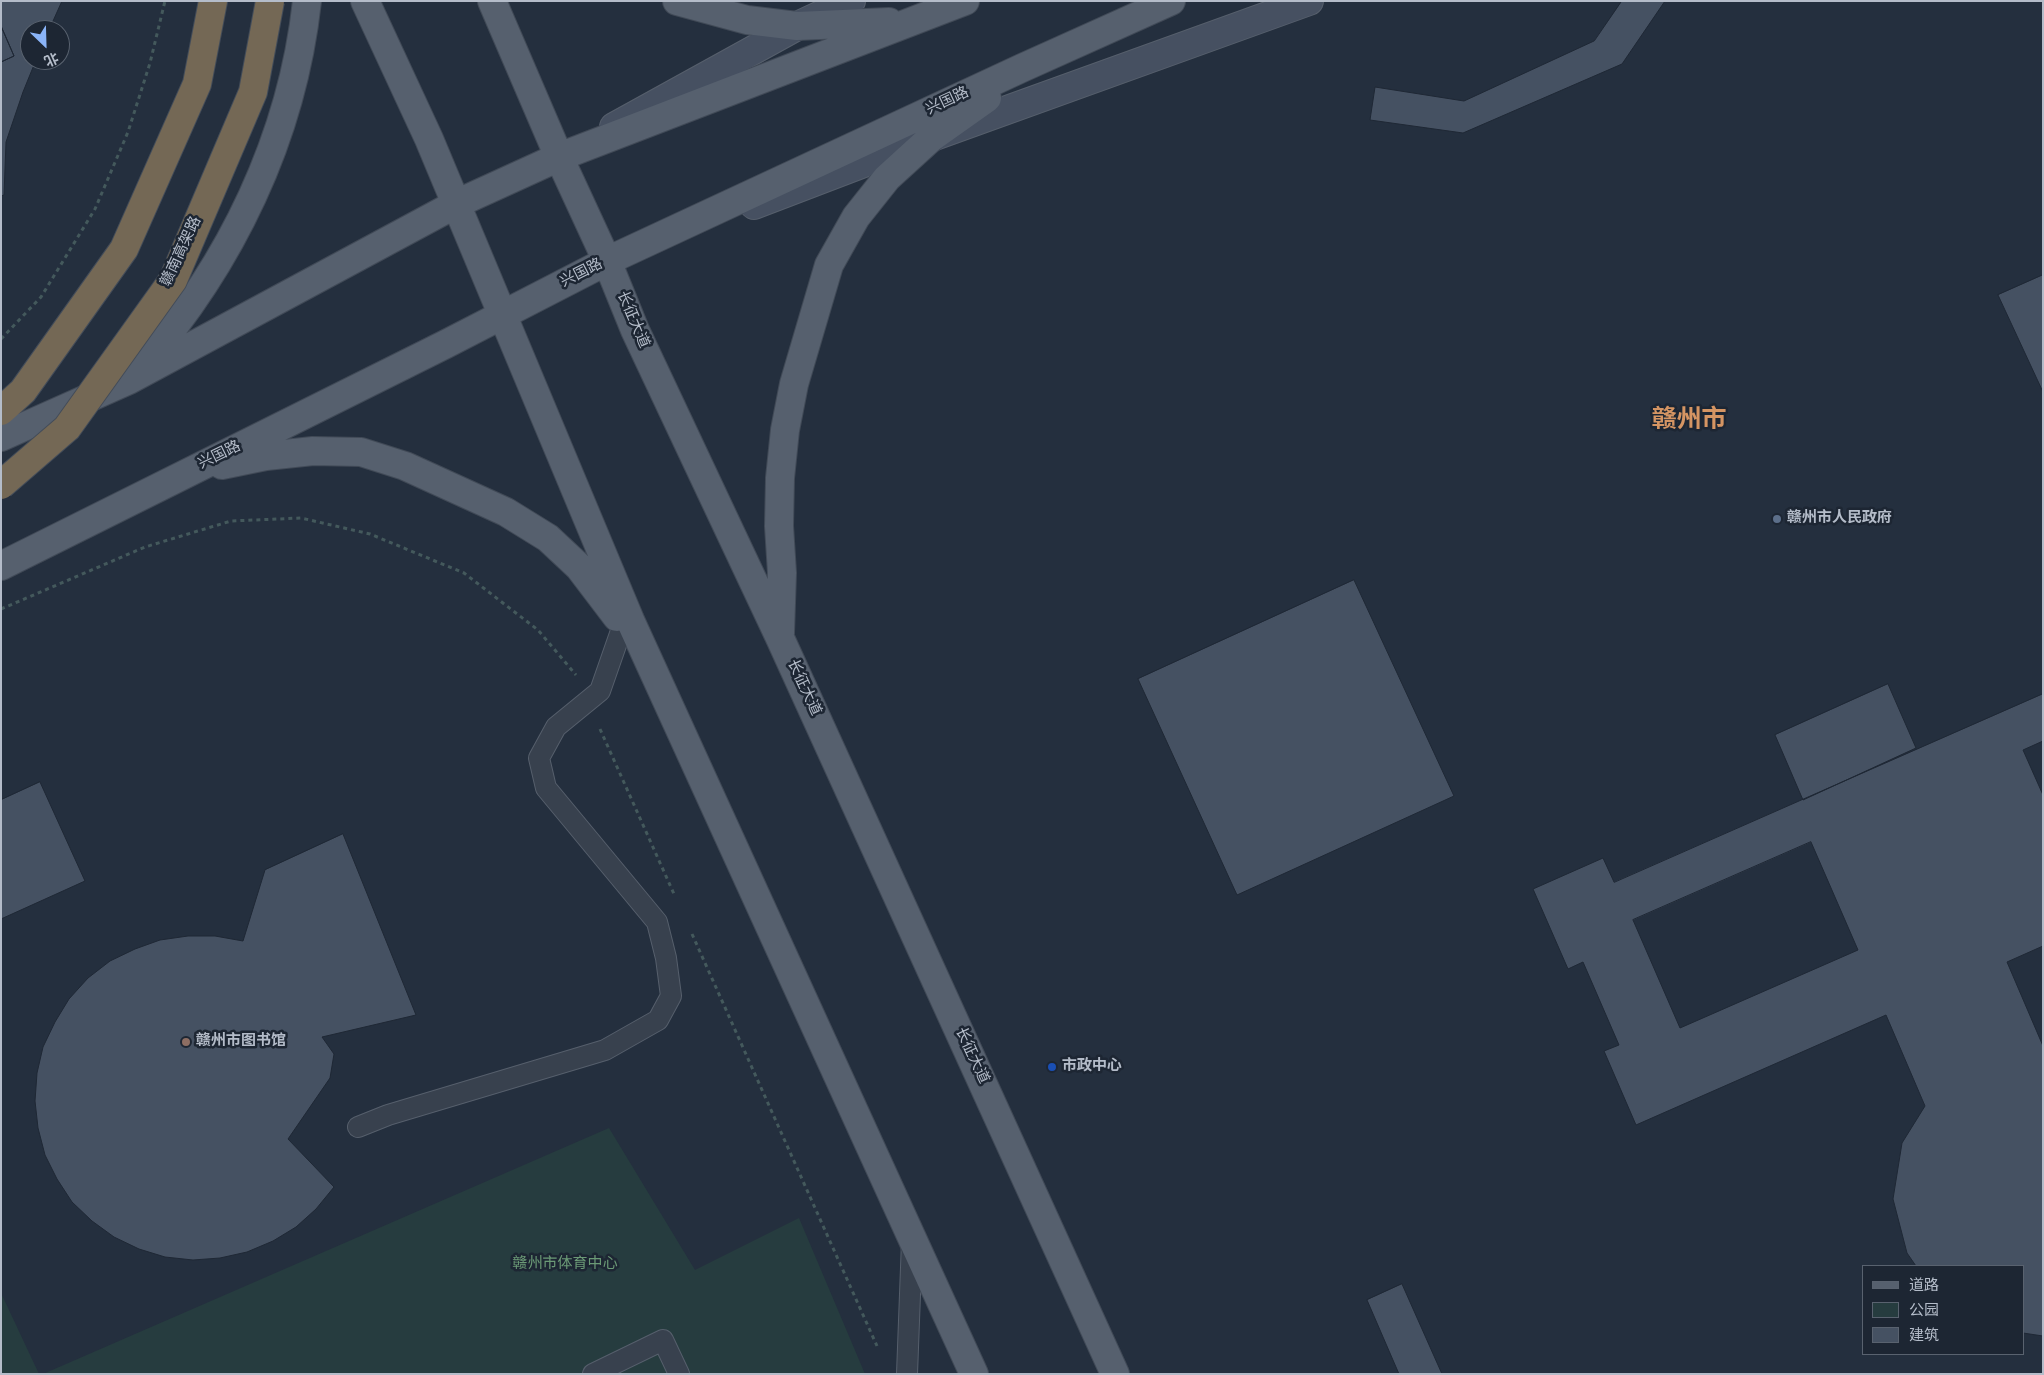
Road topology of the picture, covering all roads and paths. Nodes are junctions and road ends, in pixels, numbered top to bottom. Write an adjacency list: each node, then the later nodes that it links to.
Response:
1 (165, 1): 20 (path)
2 (213, 1): 22 (highway)
3 (270, 1): 24 (highway, 赣南高架路, bridge)
4 (308, 1): 21 (main road)
5 (365, 1): 17 (main road)
6 (492, 1): 16 (main road, 长征大道)
7 (678, 1): 13 (main road)
8 (852, 1): 13 (street)
9 (965, 1): 16 (main road)
10 (969, 1): 13 (main road)
11 (1171, 1): 14 (main road, 兴国路)
12 (1309, 1): 15 (street)
13 (797, 26): 16 (street)
14 (1022, 68): 15 (main road); 18 (main road, 兴国路)
15 (932, 137): 18 (street); 28 (main road)
16 (559, 157): 17 (main road); 18 (main road, 长征大道)
17 (456, 204): 19 (main road); 21 (main road)
18 (607, 261): 19 (main road, 兴国路); 28 (main road, 长征大道)
19 (501, 315): 25 (main road, 兴国路); 27 (main road)
20 (1, 339)
21 (129, 380): 23 (main road)
22 (1, 411)
23 (1, 437)
24 (1, 484)
25 (130, 500): 26 (main road, 兴国路); 27 (main road)
26 (1, 566)
27 (626, 623): 29 (lane); 30 (main road)
28 (780, 638): 35 (main road, 长征大道)
29 (358, 1127)
30 (912, 1239): 33 (lane); 34 (main road)
31 (593, 1374): 32 (lane)
32 (679, 1374)
33 (907, 1374)
34 (974, 1374)
35 (1115, 1374)

